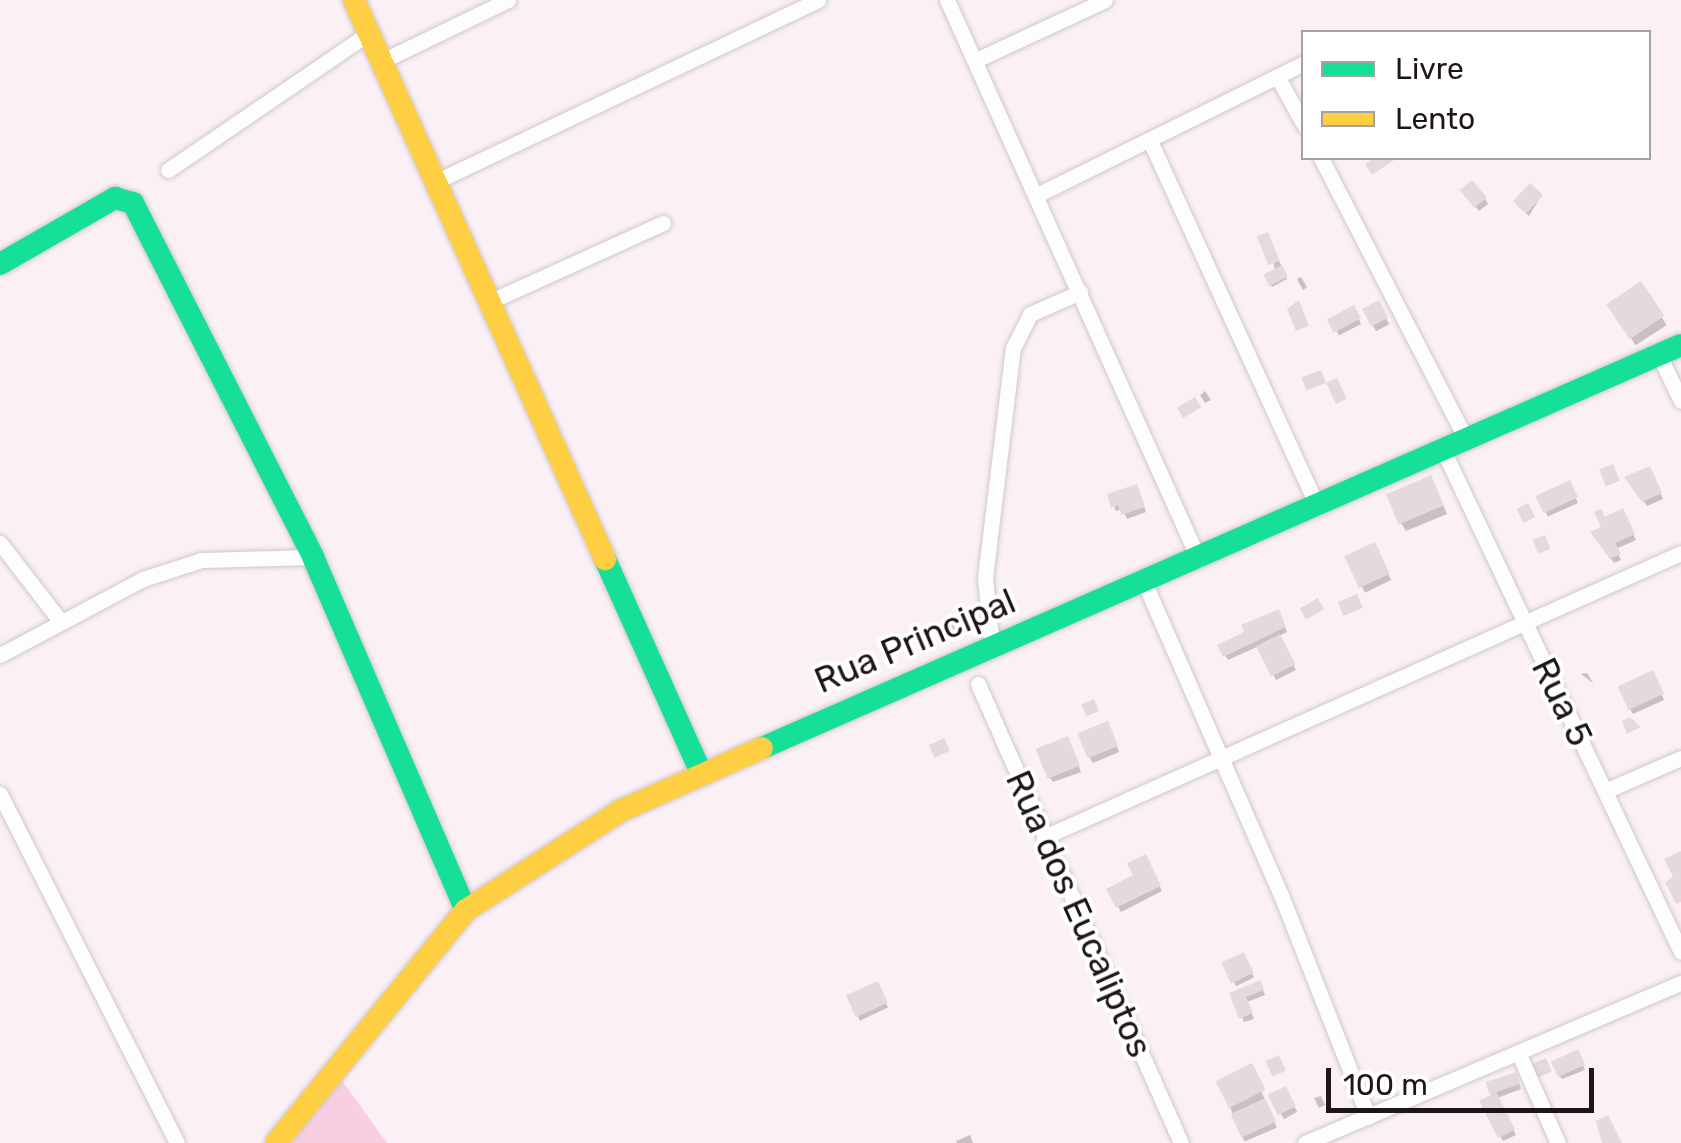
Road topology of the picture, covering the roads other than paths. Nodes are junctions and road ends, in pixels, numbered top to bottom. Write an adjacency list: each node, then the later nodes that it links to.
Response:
1 (354, 0): 6 (street)
2 (508, 0): 8 (street)
3 (818, 0): 15 (street)
4 (948, 0): 7 (street)
5 (1097, 2): 7 (street)
6 (369, 32): 8 (street); 14 (street)
7 (976, 60): 16 (street)
8 (382, 61): 15 (street)
9 (1301, 64): 10 (street)
10 (1277, 76): 11 (street); 12 (street)
11 (1301, 120)
12 (1151, 143): 16 (street); 26 (street)
13 (1322, 160): 24 (street)
14 (168, 170)
15 (437, 181): 20 (street)
16 (1037, 194): 19 (street)
17 (664, 223): 20 (street)
18 (0, 264): 29 (street)
19 (1080, 292): 30 (street); 34 (street)
20 (491, 301): 40 (street)
21 (1681, 345): 22 (street, Rua Principal)
22 (1659, 355): 23 (street); 24 (street, Rua Principal)
23 (1681, 400)
24 (1467, 442): 25 (street, Rua Principal)
25 (1444, 452): 26 (street, Rua Principal); 32 (street, Rua 5)
26 (1318, 508): 30 (street, Rua Principal)
27 (0, 542): 33 (street)
28 (1681, 553): 32 (street)
29 (313, 557): 33 (street); 44 (street)
30 (1199, 560): 31 (street, Rua Principal)
31 (1144, 584): 34 (street, Rua Principal); 38 (street)
32 (1522, 620): 38 (street); 41 (street, Rua 5)
33 (61, 622): 35 (street)
34 (987, 649): 36 (street, Rua Principal); 37 (street)
35 (0, 654)
36 (944, 666): 37 (street); 40 (street, Rua Principal)
37 (978, 684): 43 (street, Rua dos Eucaliptos)
38 (1220, 757): 43 (street); 48 (street)
39 (1681, 758): 41 (street)
40 (701, 772): 44 (street, Rua Principal)
41 (1605, 792): 45 (street, Rua 5)
42 (0, 794): 49 (street)
43 (1044, 837): 51 (street, Rua dos Eucaliptos)
44 (466, 910): 50 (street, Rua Principal)
45 (1681, 952)
46 (1681, 982): 47 (street)
47 (1518, 1052): 48 (street); 53 (street)
48 (1368, 1116): 52 (street)
49 (178, 1143)
50 (276, 1143)
51 (1181, 1143)
52 (1305, 1143)
53 (1558, 1143)

